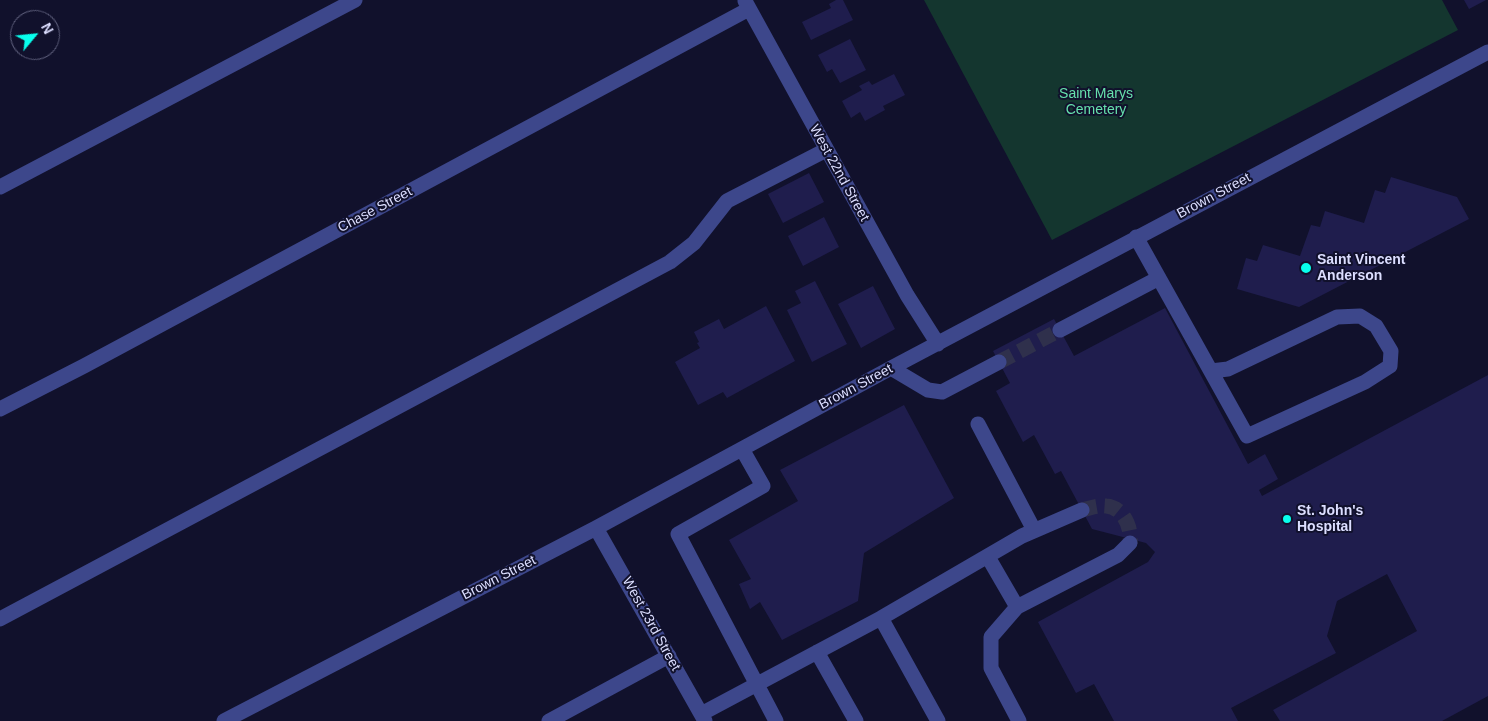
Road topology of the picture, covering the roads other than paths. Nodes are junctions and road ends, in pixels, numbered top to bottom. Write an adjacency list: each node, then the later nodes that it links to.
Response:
1 (355, 0): 5 (street)
2 (747, 4): 4 (street, West 22nd Street); 13 (street, Chase Street)
3 (1488, 52): 6 (street, Brown Street)
4 (826, 150): 9 (street, West 22nd Street); 23 (street)
5 (0, 187)
6 (1136, 238): 7 (street); 9 (street, Brown Street)
7 (1159, 278): 8 (street); 12 (street)
8 (1060, 330)
9 (938, 344): 11 (street, Brown Street)
10 (999, 362): 11 (street)
11 (891, 368): 15 (street, Brown Street)
12 (1211, 371): 12 (street)
13 (0, 409)
14 (978, 424): 18 (street)
15 (742, 449): 17 (street, Brown Street); 26 (street)
16 (1082, 510): 18 (street)
17 (596, 528): 25 (street, West 23rd Street); 27 (street, Brown Street)
18 (1034, 530): 20 (street)
19 (1130, 542): 21 (street)
20 (988, 557): 21 (street); 22 (street)
21 (1017, 607): 34 (street)
22 (881, 618): 24 (street); 33 (street)
23 (0, 619)
24 (818, 652): 26 (street); 32 (street)
25 (669, 656): 28 (street, West 23rd Street); 30 (street)
26 (756, 684): 28 (street); 31 (street)
27 (247, 716): 29 (street, Brown Street)
28 (703, 717)
29 (224, 721)
30 (549, 721)
31 (776, 721)
32 (856, 721)
33 (938, 721)
34 (1019, 721)

